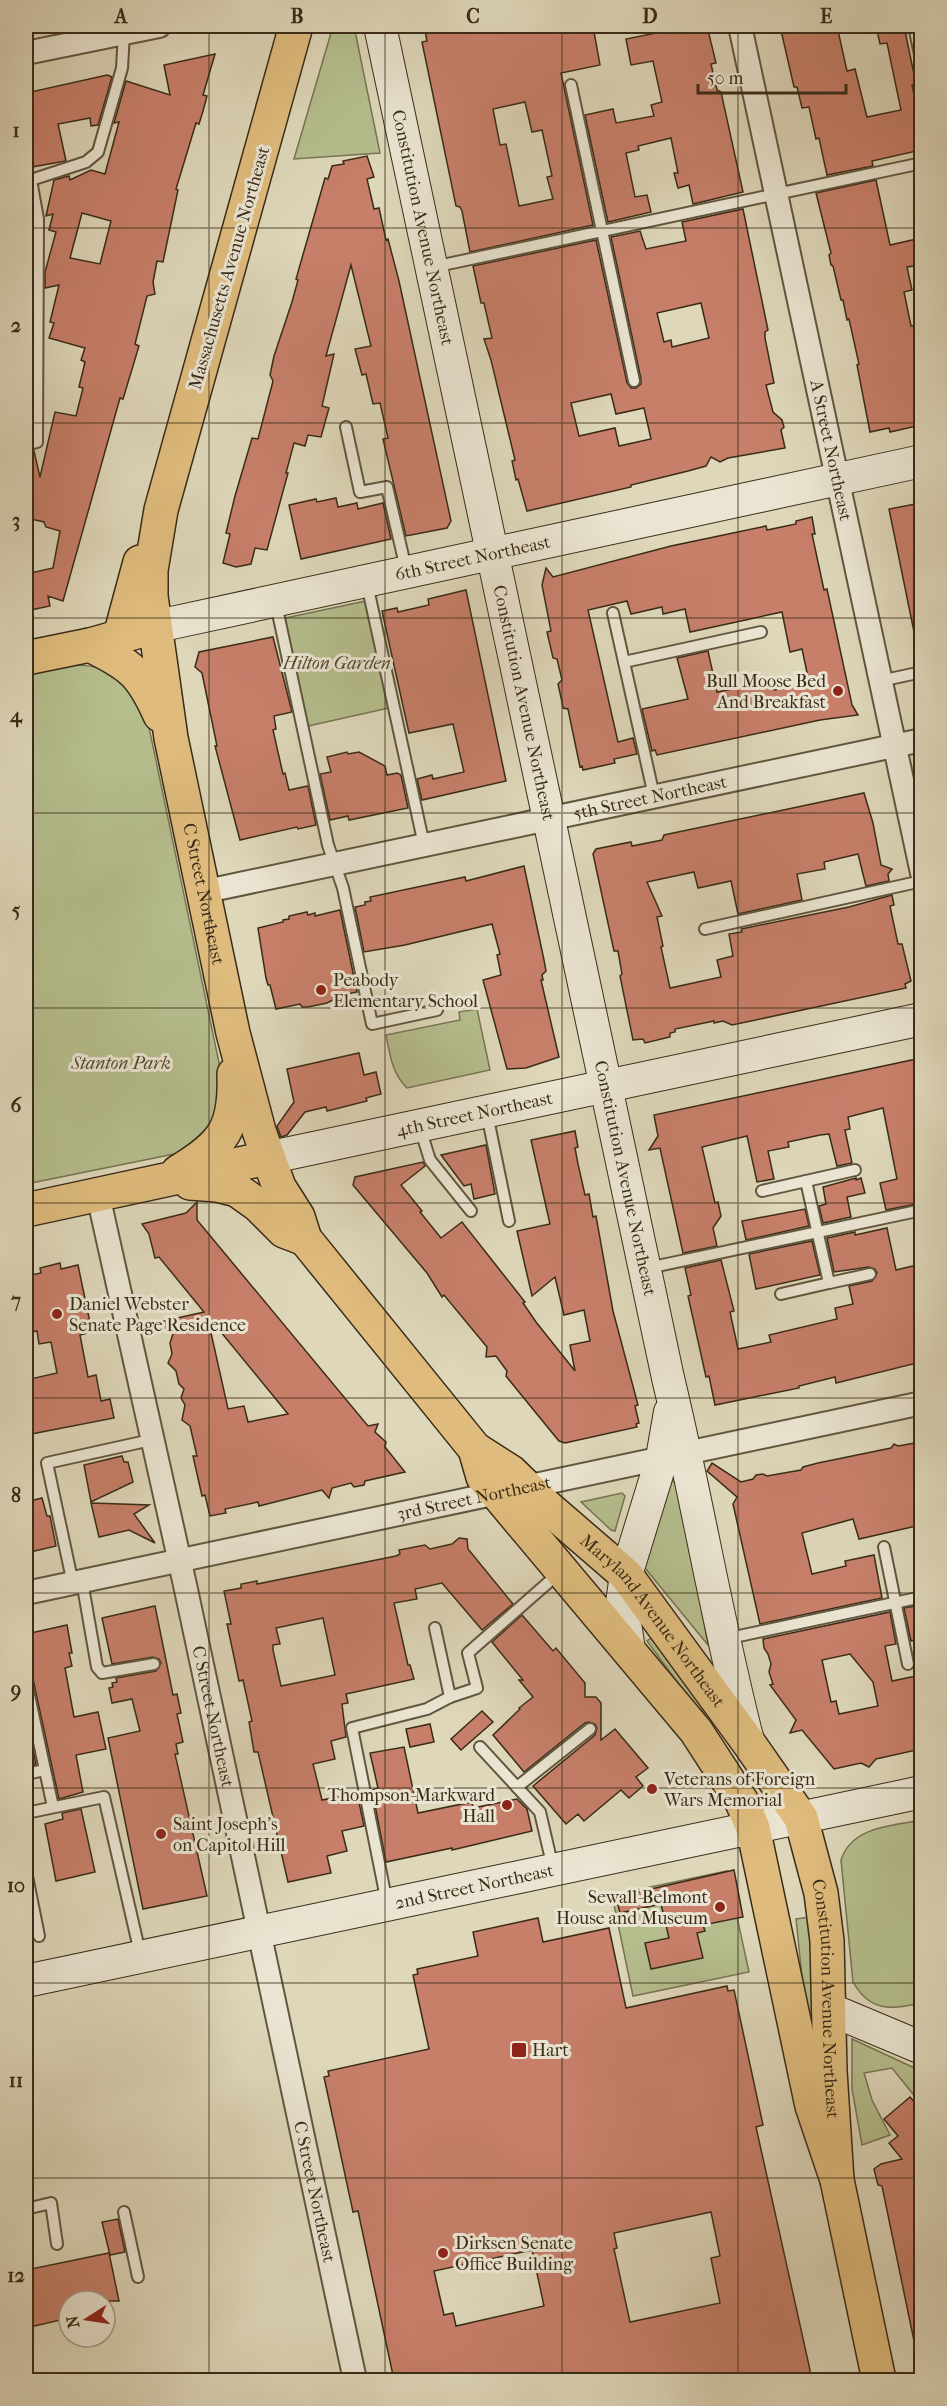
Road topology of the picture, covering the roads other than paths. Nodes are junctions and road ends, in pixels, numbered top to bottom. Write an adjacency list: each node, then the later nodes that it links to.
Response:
1 (159, 26): 6 (street)
2 (296, 26): 20 (main road, Massachusetts Avenue Northeast)
3 (380, 26): 14 (main road, Constitution Avenue Northeast)
4 (740, 26): 12 (street, A Street Northeast)
5 (914, 26): 8 (lane)
6 (124, 33): 7 (street); 11 (lane)
7 (26, 53)
8 (921, 64)
9 (571, 84): 13 (lane)
10 (921, 163): 12 (lane)
11 (28, 181): 17 (lane)
12 (776, 194): 13 (lane); 19 (street, A Street Northeast)
13 (602, 231): 14 (lane); 15 (lane)
14 (433, 267): 21 (main road, Constitution Avenue Northeast)
15 (634, 381)
16 (346, 428): 22 (lane)
17 (26, 445)
18 (921, 461): 19 (main road, 6th Street Northeast)
19 (837, 479): 21 (main road, 6th Street Northeast); 32 (street, A Street Northeast)
20 (161, 510): 26 (main road, Massachusetts Avenue Northeast); 28 (main road, Massachusetts Avenue Northeast)
21 (493, 553): 22 (main road, 6th Street Northeast); 37 (main road, Constitution Avenue Northeast)
22 (407, 572): 23 (main road, 6th Street Northeast)
23 (367, 580): 24 (main road, 6th Street Northeast); 38 (lane)
24 (275, 600): 26 (main road, 6th Street Northeast); 39 (lane)
25 (613, 613): 30 (lane)
26 (153, 627): 28 (main road, 6th Street Northeast); 33 (main road, C Street Northeast)
27 (761, 632): 30 (lane)
28 (105, 641): 29 (main road, 6th Street Northeast); 33 (main road)
29 (26, 658)
30 (624, 662): 36 (lane)
31 (921, 672): 32 (lane)
32 (880, 681): 35 (street, A Street Northeast)
33 (171, 738): 42 (main road, C Street Northeast)
34 (921, 740): 35 (street, 5th Street Northeast)
35 (894, 745): 36 (street, 5th Street Northeast); 40 (street, A Street Northeast)
36 (654, 796): 37 (street, 5th Street Northeast)
37 (549, 818): 38 (street, 5th Street Northeast); 47 (main road, Constitution Avenue Northeast)
38 (424, 845): 39 (street, 5th Street Northeast)
39 (335, 864): 42 (street, 5th Street Northeast); 44 (lane)
40 (921, 873)
41 (921, 881): 43 (lane)
42 (202, 892): 46 (main road, C Street Northeast)
43 (705, 930)
44 (437, 1011)
45 (921, 1019): 47 (main road, 4th Street Northeast)
46 (233, 1033): 50 (main road, C Street Northeast); 52 (main road)
47 (606, 1086): 48 (main road, 4th Street Northeast); 62 (main road, Constitution Avenue Northeast)
48 (486, 1111): 49 (main road, 4th Street Northeast); 59 (lane)
49 (420, 1125): 50 (main road, 4th Street Northeast); 58 (lane)
50 (267, 1158): 52 (main road, 4th Street Northeast); 61 (main road, Maryland Avenue Northeast)
51 (855, 1170): 53 (lane)
52 (164, 1181): 55 (main road, 4th Street Northeast); 61 (main road, Maryland Avenue Northeast)
53 (806, 1181): 54 (lane); 60 (lane)
54 (762, 1191)
55 (98, 1195): 56 (main road, 4th Street Northeast); 67 (street, C Street Northeast)
56 (26, 1209)
57 (921, 1210): 60 (lane)
58 (471, 1211)
59 (509, 1221)
60 (817, 1232): 62 (lane); 64 (lane)
61 (305, 1239): 69 (main road, Maryland Avenue Northeast)
62 (645, 1268): 68 (main road, Constitution Avenue Northeast)
63 (870, 1274): 64 (lane)
64 (829, 1283): 65 (lane)
65 (780, 1294)
66 (921, 1403): 68 (street, 3rd Street Northeast)
67 (151, 1440): 71 (street, C Street Northeast); 74 (lane)
68 (674, 1455): 69 (street, 3rd Street Northeast); 73 (main road, Constitution Avenue Northeast); 79 (main road, Constitution Avenue Northeast)
69 (511, 1490): 71 (street, 3rd Street Northeast); 72 (main road, Maryland Avenue Northeast); 73 (main road, Maryland Avenue Northeast)
70 (884, 1547): 77 (lane)
71 (178, 1560): 74 (street, 3rd Street Northeast); 99 (street, C Street Northeast)
72 (562, 1570): 80 (main road, Maryland Avenue Northeast); 84 (lane)
73 (626, 1575): 80 (main road, Constitution Avenue Northeast); 86 (main road, Maryland Avenue Northeast)
74 (77, 1582): 75 (street, 3rd Street Northeast); 81 (lane)
75 (26, 1593)
76 (921, 1598): 77 (lane)
77 (895, 1603): 79 (lane); 82 (lane)
78 (435, 1628): 84 (lane)
79 (724, 1639): 86 (main road, Constitution Avenue Northeast)
80 (629, 1650): 95 (main road, Maryland Avenue Northeast)
81 (154, 1664)
82 (908, 1664)
83 (26, 1681): 88 (lane)
84 (450, 1697): 98 (lane)
85 (590, 1729): 90 (lane)
86 (748, 1742): 94 (main road, Maryland Avenue Northeast)
87 (480, 1747): 90 (lane)
88 (45, 1770): 89 (lane); 92 (lane)
89 (26, 1774)
90 (517, 1787): 96 (lane)
91 (921, 1792): 94 (main road, 2nd Street Northeast)
92 (53, 1807): 93 (lane); 101 (lane)
93 (26, 1813)
94 (801, 1818): 95 (main road, 2nd Street Northeast); 103 (main road, Constitution Avenue Northeast)
95 (753, 1828): 96 (main road, 2nd Street Northeast); 105 (main road, Constitution Avenue Northeast)
96 (554, 1869): 98 (main road, 2nd Street Northeast)
97 (26, 1871): 100 (lane)
98 (387, 1904): 99 (main road, 2nd Street Northeast)
99 (260, 1932): 101 (main road, 2nd Street Northeast); 110 (street, C Street Northeast)
100 (39, 1936)
101 (141, 1957): 102 (main road, 2nd Street Northeast)
102 (26, 1981)
103 (829, 2009): 104 (main road); 105 (main road, Constitution Avenue Northeast)
104 (921, 2048)
105 (837, 2180): 111 (main road, Constitution Avenue Northeast)
106 (26, 2209): 108 (lane)
107 (124, 2212): 109 (lane)
108 (57, 2244)
109 (138, 2277)
110 (355, 2380)
111 (879, 2380)

